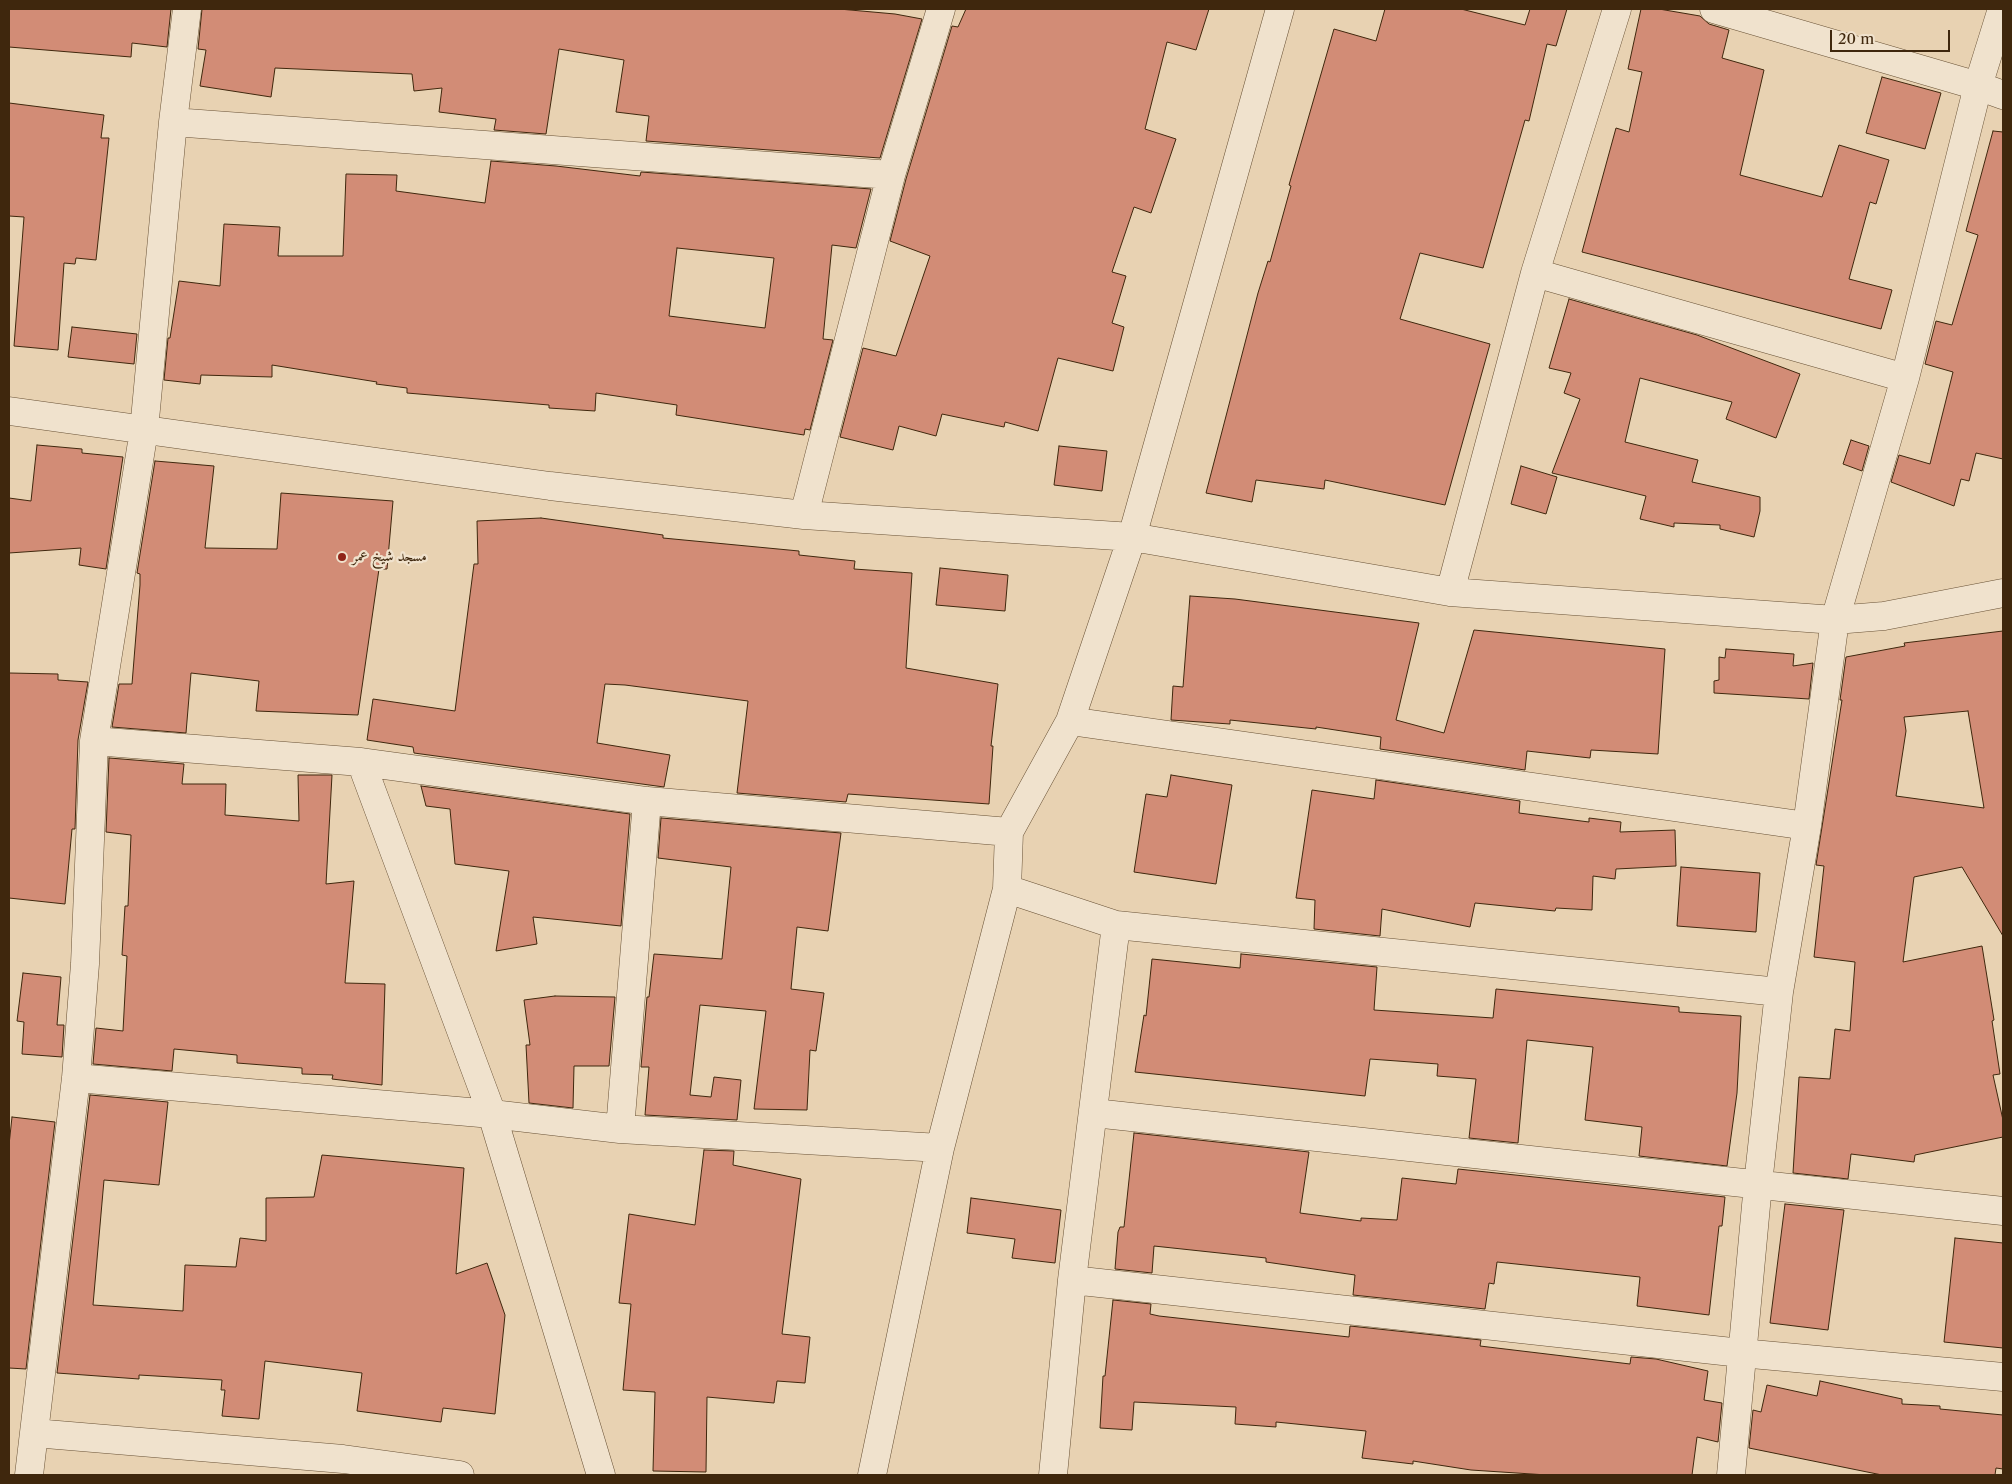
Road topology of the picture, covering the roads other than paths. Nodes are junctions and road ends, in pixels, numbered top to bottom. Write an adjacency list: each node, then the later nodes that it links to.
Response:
1 (187, 9): 8 (street)
2 (941, 9): 9 (street)
3 (1280, 9): 15 (street)
4 (1617, 9): 10 (street)
5 (1714, 9): 7 (street)
6 (2002, 9): 7 (street)
7 (1991, 90): 11 (street)
8 (173, 122): 9 (street); 13 (street)
9 (891, 175): 14 (street)
10 (1534, 273): 11 (street); 16 (street)
11 (1905, 378): 18 (street)
12 (9, 411): 13 (street)
13 (144, 430): 14 (street); 20 (street)
14 (804, 515): 15 (street)
15 (1132, 537): 16 (street); 19 (street)
16 (1450, 592): 18 (street)
17 (2003, 593): 18 (street)
18 (1835, 620): 23 (street)
19 (1070, 721): 23 (street); 24 (street)
20 (94, 740): 21 (street); 28 (street)
21 (361, 762): 22 (street); 30 (street)
22 (647, 801): 24 (street); 31 (street)
23 (1807, 826): 27 (street)
24 (1009, 832): 25 (street)
25 (1007, 889): 26 (street); 32 (street)
26 (1116, 926): 27 (street); 29 (street)
27 (1779, 992): 33 (street)
28 (76, 1078): 30 (street); 38 (street)
29 (1094, 1113): 33 (street); 35 (street)
30 (492, 1114): 31 (street); 42 (street)
31 (620, 1129): 32 (street)
32 (940, 1148): 43 (street)
33 (1758, 1184): 34 (street); 36 (street)
34 (2003, 1211)
35 (1072, 1280): 36 (street); 44 (street)
36 (1741, 1353): 37 (street); 45 (street)
37 (2003, 1377)
38 (34, 1433): 39 (street); 40 (street)
39 (342, 1467): 41 (street)
40 (29, 1475)
41 (460, 1475)
42 (601, 1475)
43 (872, 1475)
44 (1053, 1475)
45 (1731, 1475)

